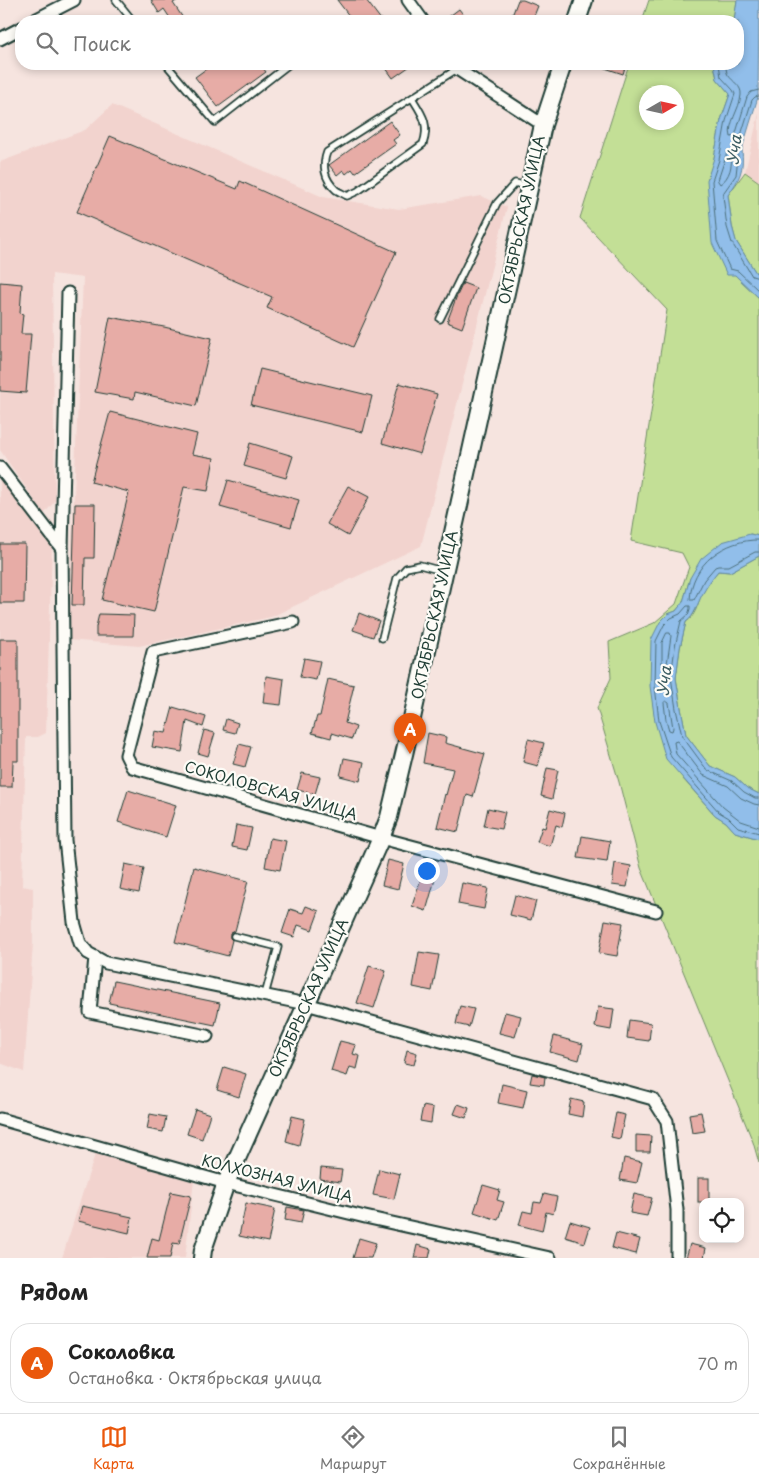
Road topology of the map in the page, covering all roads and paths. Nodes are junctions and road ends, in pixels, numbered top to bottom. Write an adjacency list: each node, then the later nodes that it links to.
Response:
1 (74, 0): 5 (street)
2 (116, 0): 6 (lane)
3 (408, 0): 7 (street)
4 (584, 0): 8 (street)
5 (45, 15)
6 (128, 15)
7 (419, 15)
8 (579, 15)
9 (15, 31): 10 (street)
10 (0, 39)
11 (171, 70): 12 (lane)
12 (282, 70)
13 (451, 70): 16 (lane)
14 (460, 70): 17 (street)
15 (561, 70): 17 (street, ОКТЯБРЬСКАЯ УЛИЦА)
16 (412, 98): 16 (lane)
17 (543, 125): 18 (street, ОКТЯБРЬСКАЯ УЛИЦА)
18 (529, 187): 20 (lane); 23 (street, ОКТЯБРЬСКАЯ УЛИЦА)
19 (68, 293): 22 (street)
20 (440, 319)
21 (0, 468): 22 (street)
22 (62, 549): 29 (street)
23 (445, 571): 25 (lane); 26 (street, ОКТЯБРЬСКАЯ УЛИЦА)
24 (293, 622): 26 (street, СОКОЛОВСКАЯ УЛИЦА)
25 (382, 638)
26 (381, 838): 27 (street, СОКОЛОВСКАЯ УЛИЦА); 31 (street, ОКТЯБРЬСКАЯ УЛИЦА)
27 (656, 911)
28 (234, 936): 30 (lane)
29 (95, 957): 30 (street); 32 (street)
30 (265, 996): 31 (street)
31 (306, 1004): 34 (street, ОКТЯБРЬСКАЯ УЛИЦА); 37 (street)
32 (206, 1036)
33 (0, 1119): 34 (street, КОЛХОЗНАЯ УЛИЦА)
34 (226, 1183): 35 (street, ОКТЯБРЬСКАЯ УЛИЦА); 36 (street, КОЛХОЗНАЯ УЛИЦА)
35 (202, 1258)
36 (550, 1258)
37 (677, 1258)

